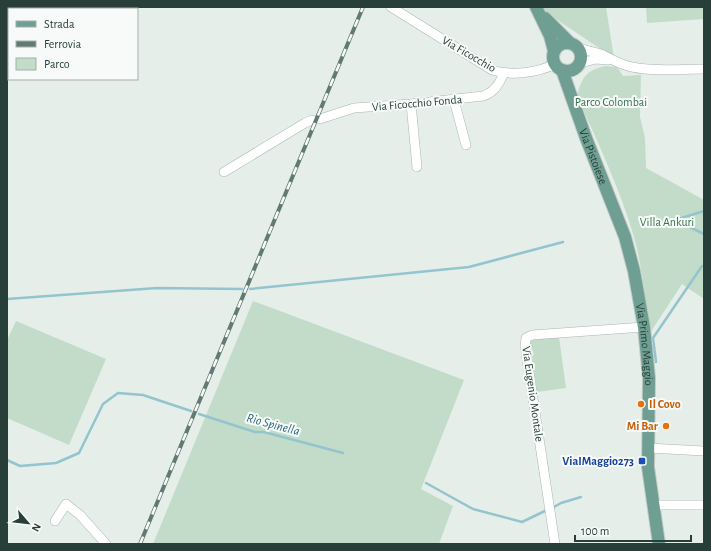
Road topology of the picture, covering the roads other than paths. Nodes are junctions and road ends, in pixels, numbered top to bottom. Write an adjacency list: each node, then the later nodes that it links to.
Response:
1 (391, 7): 9 (street, Via Ficocchio)
2 (537, 9): 3 (main road, Via Pistoiese); 4 (main road, Via Pistoiese)
3 (574, 45): 4 (main road); 5 (street); 6 (main road)
4 (554, 51): 7 (main road, Via Pistoiese)
5 (612, 60): 6 (street); 8 (street)
6 (578, 66): 7 (main road); 10 (main road)
7 (558, 67): 9 (street, Via Ficocchio); 10 (main road, Via Pistoiese)
8 (704, 69)
9 (504, 73): 11 (street, Via Ficocchio Fonda)
10 (570, 93): 16 (main road, Via Pistoiese)
11 (454, 100): 12 (street, Via Ficocchio Fonda); 13 (street)
12 (411, 104): 14 (street); 15 (street, Via Ficocchio Fonda)
13 (466, 145)
14 (417, 167)
15 (224, 172)
16 (610, 197): 17 (main road, Via Primo Maggio)
17 (644, 327): 18 (main road, Via Primo Maggio); 24 (street, Via Eugenio Montale)
18 (648, 448): 19 (street); 20 (main road, Via Primo Maggio)
19 (704, 451)
20 (654, 505): 21 (street); 25 (main road, Via Primo Maggio)
21 (704, 505)
22 (55, 521): 23 (street)
23 (106, 544)
24 (555, 544)
25 (659, 544)

